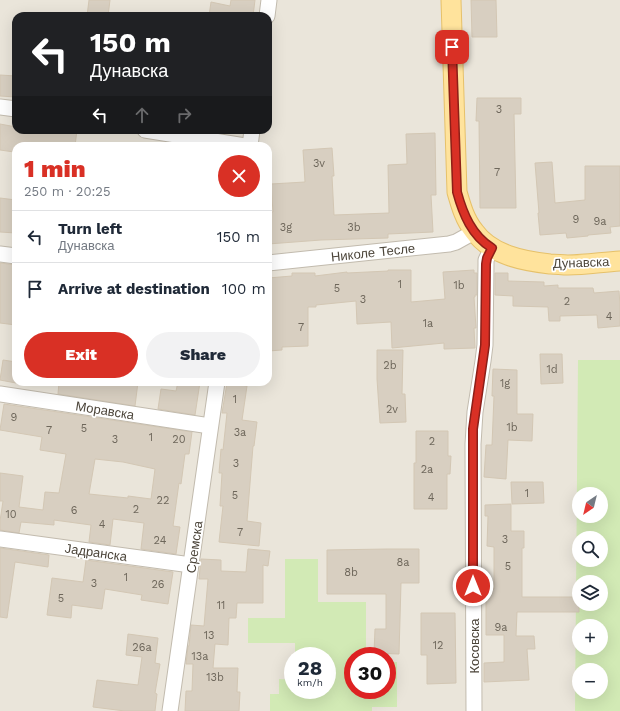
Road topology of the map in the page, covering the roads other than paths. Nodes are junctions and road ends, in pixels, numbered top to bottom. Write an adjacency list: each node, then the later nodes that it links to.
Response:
1 (269, 0): 3 (street)
2 (451, 0): 8 (main road, Дунавска)
3 (268, 12)
4 (0, 107): 5 (street)
5 (12, 108)
6 (170, 134): 7 (street)
7 (220, 142)
8 (474, 232): 9 (main road, Дунавска); 13 (street, Николе Тесле)
9 (492, 248): 12 (main road, Дунавска); 20 (street, Косовска)
10 (0, 254): 11 (street)
11 (12, 256)
12 (620, 261)
13 (272, 263)
14 (216, 386): 16 (street, Сремска)
15 (0, 394): 16 (street, Моравска)
16 (210, 426): 18 (street, Сремска)
17 (0, 539): 18 (street, Јадранска)
18 (191, 565): 19 (street, Сремска)
19 (170, 711)
20 (474, 711)

